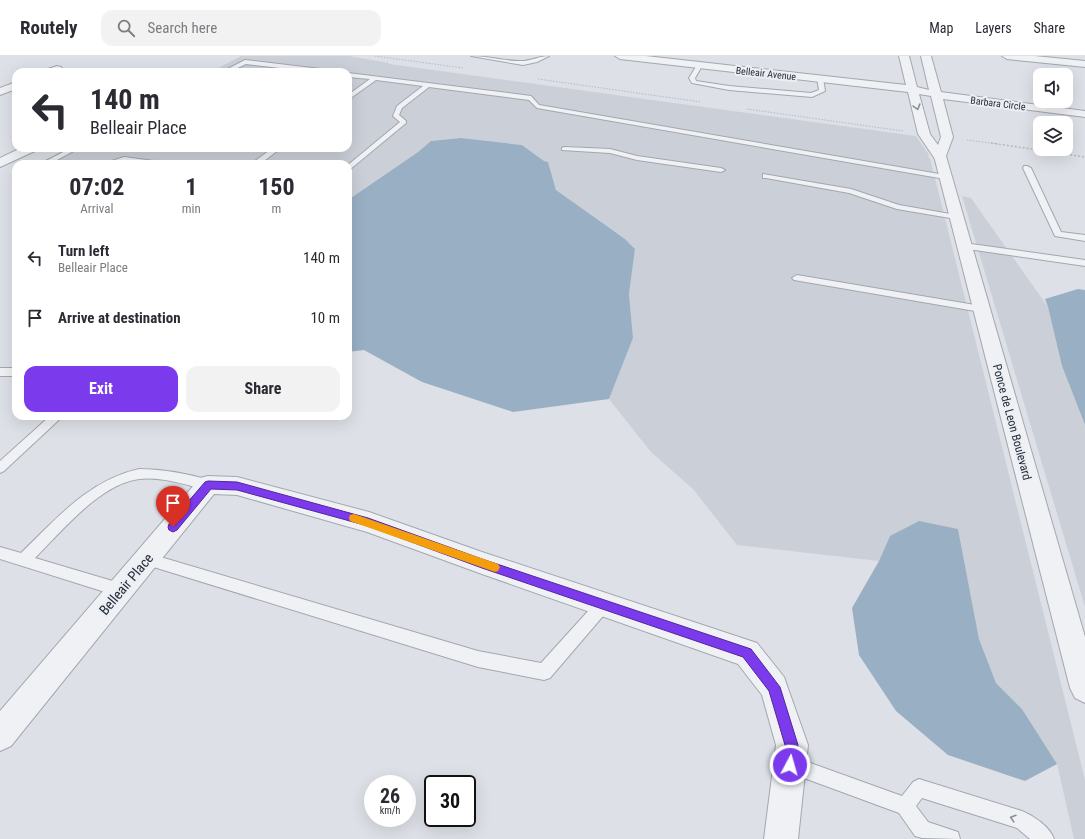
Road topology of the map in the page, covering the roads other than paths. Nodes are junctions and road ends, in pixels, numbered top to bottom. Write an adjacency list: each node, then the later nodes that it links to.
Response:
1 (474, 56): 2 (lane)
2 (546, 56)
3 (620, 56): 9 (street, Belleair Avenue)
4 (712, 56): 9 (street)
5 (904, 56): 17 (street, Ponce de Leon Boulevard)
6 (926, 56): 19 (street)
7 (1008, 56): 8 (street)
8 (1085, 64)
9 (703, 66): 14 (street, Belleair Avenue); 14 (lane)
10 (233, 68): 11 (lane)
11 (295, 68)
12 (352, 75): 13 (lane)
13 (376, 78): 15 (lane); 20 (lane)
14 (820, 78): 17 (street, Belleair Avenue)
15 (428, 85): 32 (lane); 36 (lane)
16 (12, 87): 18 (street)
17 (912, 89): 19 (street, Barbara Circle); 26 (street, Ponce de Leon Boulevard, one-way to 26)
18 (0, 92)
19 (936, 94): 21 (street, Barbara Circle); 26 (street)
20 (352, 95)
21 (1085, 114)
22 (564, 149): 34 (lane)
23 (23, 152): 31 (street)
24 (68, 152): 27 (lane)
25 (272, 152): 30 (lane)
26 (940, 156): 36 (street, Ponce de Leon Boulevard)
27 (52, 160)
28 (121, 160): 29 (lane)
29 (131, 160)
30 (261, 160)
31 (0, 163)
32 (352, 166)
33 (1027, 168): 38 (lane)
34 (721, 170)
35 (766, 176): 37 (lane)
36 (945, 177): 37 (street, Ponce de Leon Boulevard)
37 (956, 217): 39 (street, Ponce de Leon Boulevard)
38 (1085, 238)
39 (964, 246): 40 (lane); 42 (street, Ponce de Leon Boulevard)
40 (1085, 263)
41 (797, 278): 42 (lane)
42 (981, 309): 53 (street, Ponce de Leon Boulevard)
43 (0, 372): 44 (lane)
44 (12, 372)
45 (53, 420): 46 (lane)
46 (0, 468)
47 (208, 485): 49 (street, Belleair Place); 50 (lane); 52 (street)
48 (0, 553): 50 (lane)
49 (147, 559): 51 (street, Belleair Place); 52 (lane)
50 (24, 560): 51 (lane)
51 (121, 590): 54 (street, Belleair Place)
52 (604, 604): 55 (street)
53 (1085, 688)
54 (0, 735)
55 (790, 765): 56 (lane); 57 (street)
56 (905, 806): 58 (lane); 59 (lane, one-way to 56)
57 (781, 839)
58 (951, 839)
59 (1045, 839)

